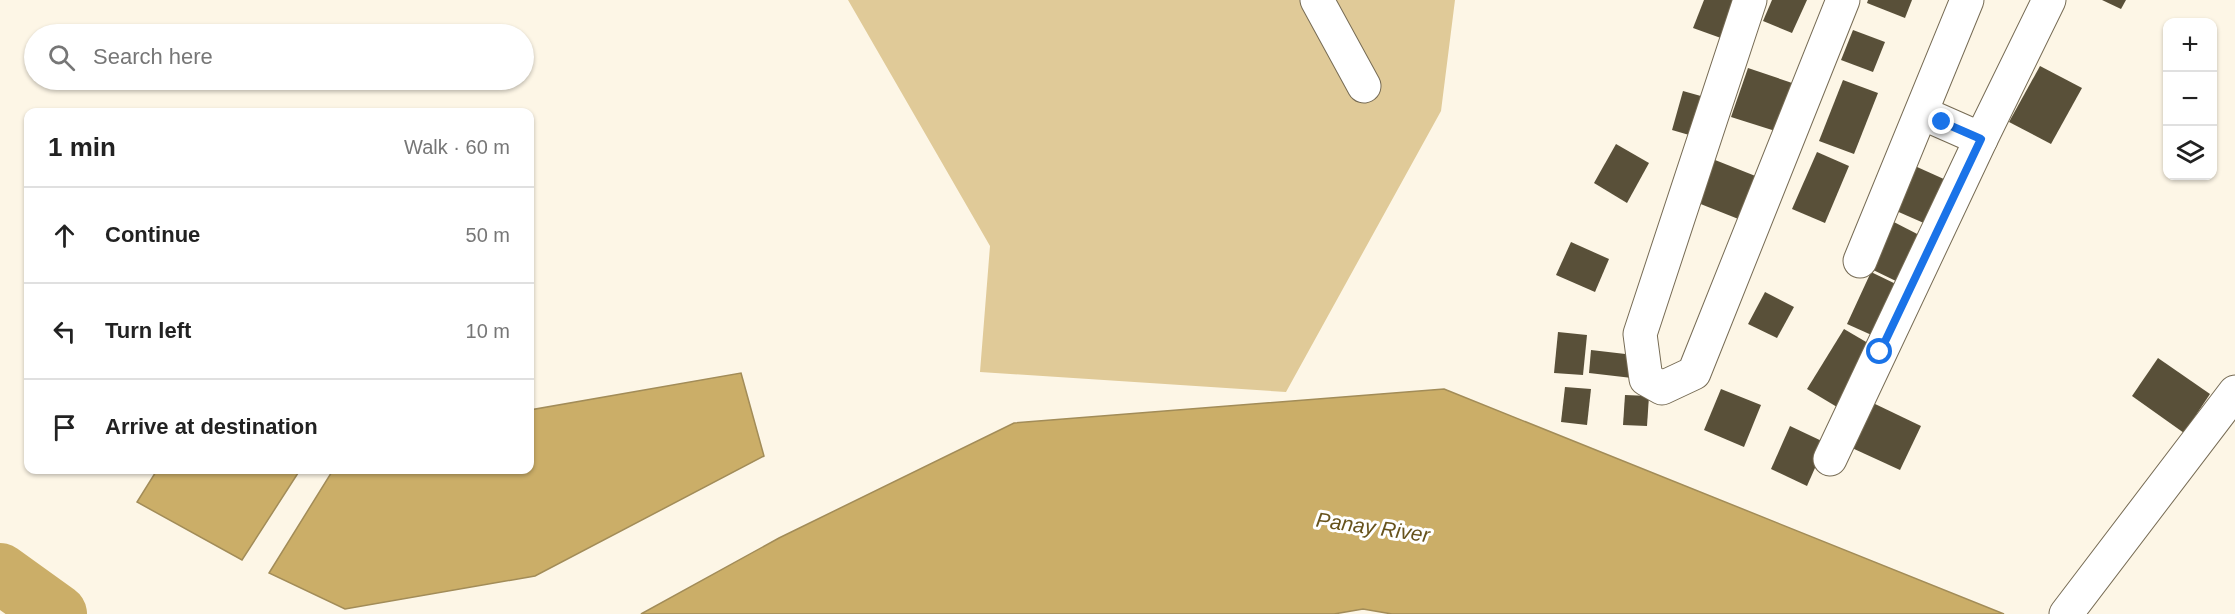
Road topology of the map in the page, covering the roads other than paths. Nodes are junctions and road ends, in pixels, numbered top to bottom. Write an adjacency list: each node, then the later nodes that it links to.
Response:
1 (1317, 0): 6 (street)
2 (1750, 0): 3 (street)
3 (1843, 0)
4 (1967, 0): 7 (street)
5 (2049, 0): 8 (street)
6 (1364, 86)
7 (1922, 113): 8 (street); 9 (street)
8 (1981, 139): 11 (street)
9 (1860, 261)
10 (2235, 392): 12 (street)
11 (1830, 459)
12 (2066, 614)

